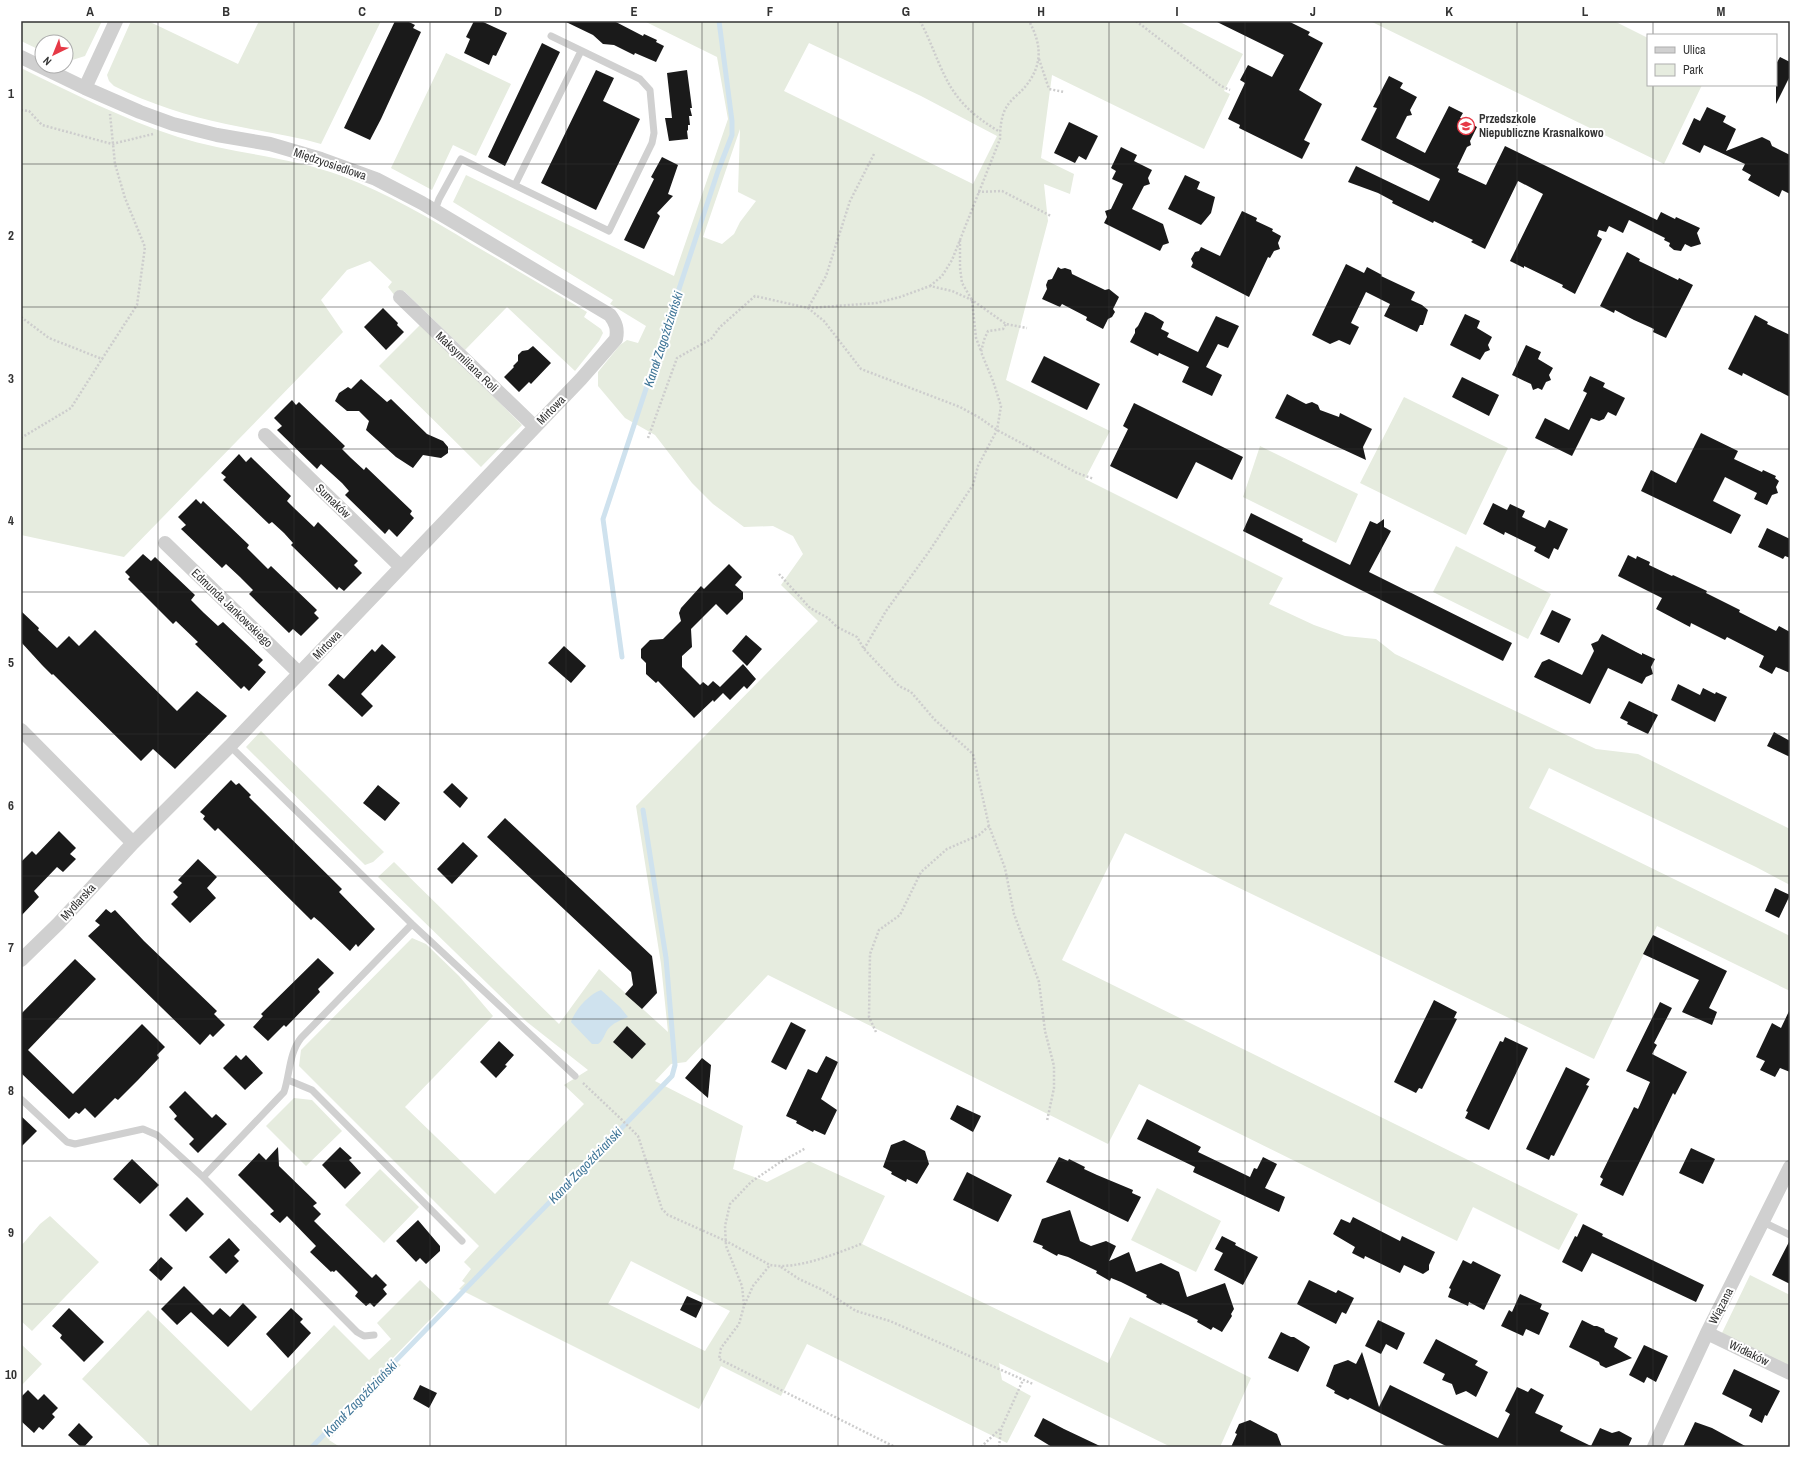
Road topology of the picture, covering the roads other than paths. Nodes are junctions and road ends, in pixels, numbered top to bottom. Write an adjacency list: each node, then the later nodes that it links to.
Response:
1 (116, 21): 5 (street)
2 (551, 36): 3 (lane)
3 (581, 51): 6 (lane); 6 (lane)
4 (21, 57): 5 (street, Międzyosiedlowa)
5 (85, 88): 7 (street, Międzyosiedlowa)
6 (515, 185): 7 (lane)
7 (435, 210): 9 (street, Międzyosiedlowa)
8 (400, 297): 10 (street, Maksymiliana Roli)
9 (616, 324): 10 (street, Mirtowa)
10 (535, 427): 13 (street, Mirtowa)
11 (265, 436): 13 (street, Sumaków)
12 (165, 543): 14 (street, Edmunda Jankowskiego)
13 (401, 567): 14 (street, Mirtowa)
14 (299, 674): 16 (street, Mirtowa)
15 (21, 730): 17 (street)
16 (230, 746): 17 (street, Mirtowa); 18 (lane)
17 (133, 843): 19 (street, Mydlarska)
18 (412, 924): 20 (lane); 21 (lane)
19 (21, 960)
20 (575, 1076)
21 (288, 1080): 24 (lane); 27 (lane)
22 (21, 1099): 24 (lane)
23 (1790, 1167): 25 (street, Wiązana)
24 (203, 1177): 29 (lane)
25 (1763, 1222): 26 (lane); 28 (street, Wiązana)
26 (1790, 1235)
27 (462, 1241)
28 (1707, 1333): 30 (street, Widłaków); 31 (street, Wiązana)
29 (374, 1335)
30 (1790, 1373)
31 (1654, 1447)

